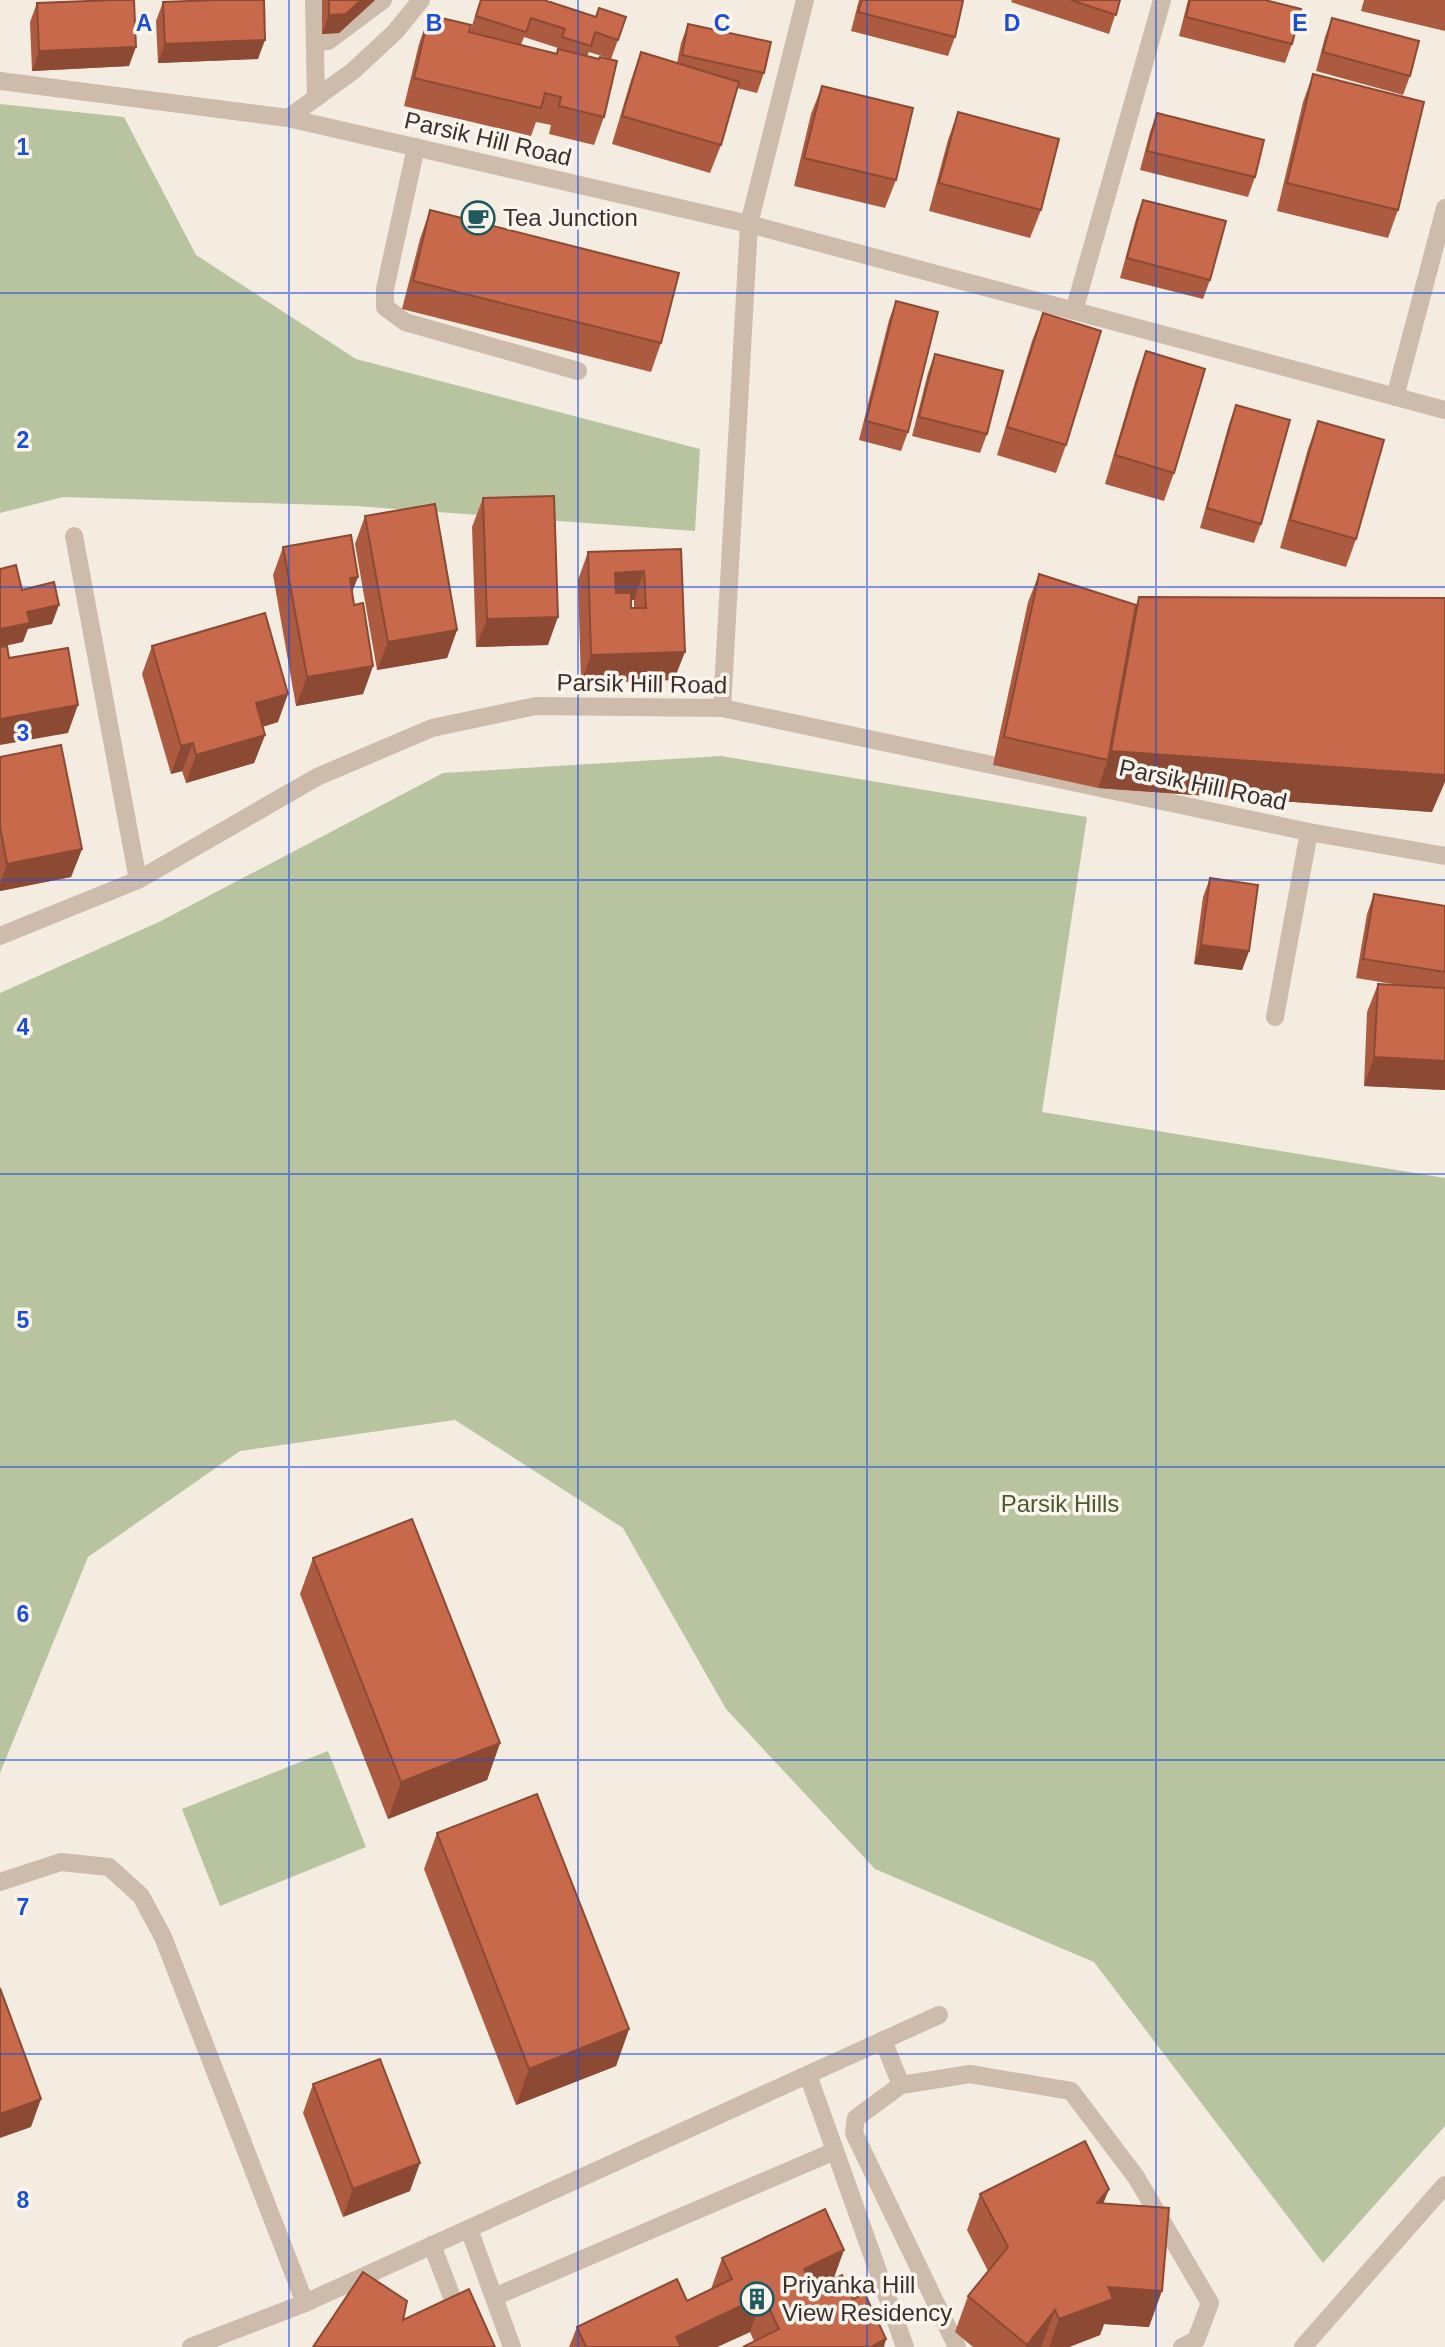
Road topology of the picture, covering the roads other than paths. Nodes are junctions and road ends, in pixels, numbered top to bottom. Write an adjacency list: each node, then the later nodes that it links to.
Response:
1 (314, 0): 6 (street)
2 (383, 0): 6 (street)
3 (421, 0): 8 (street)
4 (805, 0): 12 (street)
5 (1162, 0): 14 (street)
6 (315, 42): 8 (street)
7 (0, 81): 9 (street, Parsik Hill Road)
8 (316, 98): 9 (street)
9 (288, 118): 10 (street, Parsik Hill Road)
10 (416, 147): 12 (street, Parsik Hill Road); 15 (street)
11 (1445, 208): 13 (street)
12 (749, 224): 14 (street, Parsik Hill Road); 19 (street)
13 (1440, 250): 16 (street)
14 (1074, 310): 16 (street, Parsik Hill Road)
15 (578, 371)
16 (1395, 397): 17 (street, Parsik Hill Road)
17 (1445, 410)
18 (74, 536): 22 (street)
19 (722, 708): 20 (street, Parsik Hill Road); 22 (street, Parsik Hill Road)
20 (1309, 832): 21 (street, Parsik Hill Road); 24 (street)
21 (1445, 856)
22 (138, 880): 23 (street, Parsik Hill Road)
23 (0, 936)
24 (1275, 1017)
25 (0, 1882): 35 (street)
26 (939, 2015): 27 (street)
27 (883, 2040): 28 (street); 29 (street)
28 (808, 2075): 30 (street); 32 (street)
29 (901, 2085): 40 (street); 41 (street)
30 (835, 2151): 34 (street); 39 (street)
31 (1445, 2185): 42 (street)
32 (468, 2229): 33 (street); 34 (street)
33 (432, 2245): 35 (street); 37 (street)
34 (494, 2297): 38 (street)
35 (305, 2303): 36 (street)
36 (191, 2347)
37 (471, 2347)
38 (512, 2347)
39 (905, 2347)
40 (957, 2347)
41 (1182, 2347)
42 (1303, 2347)

